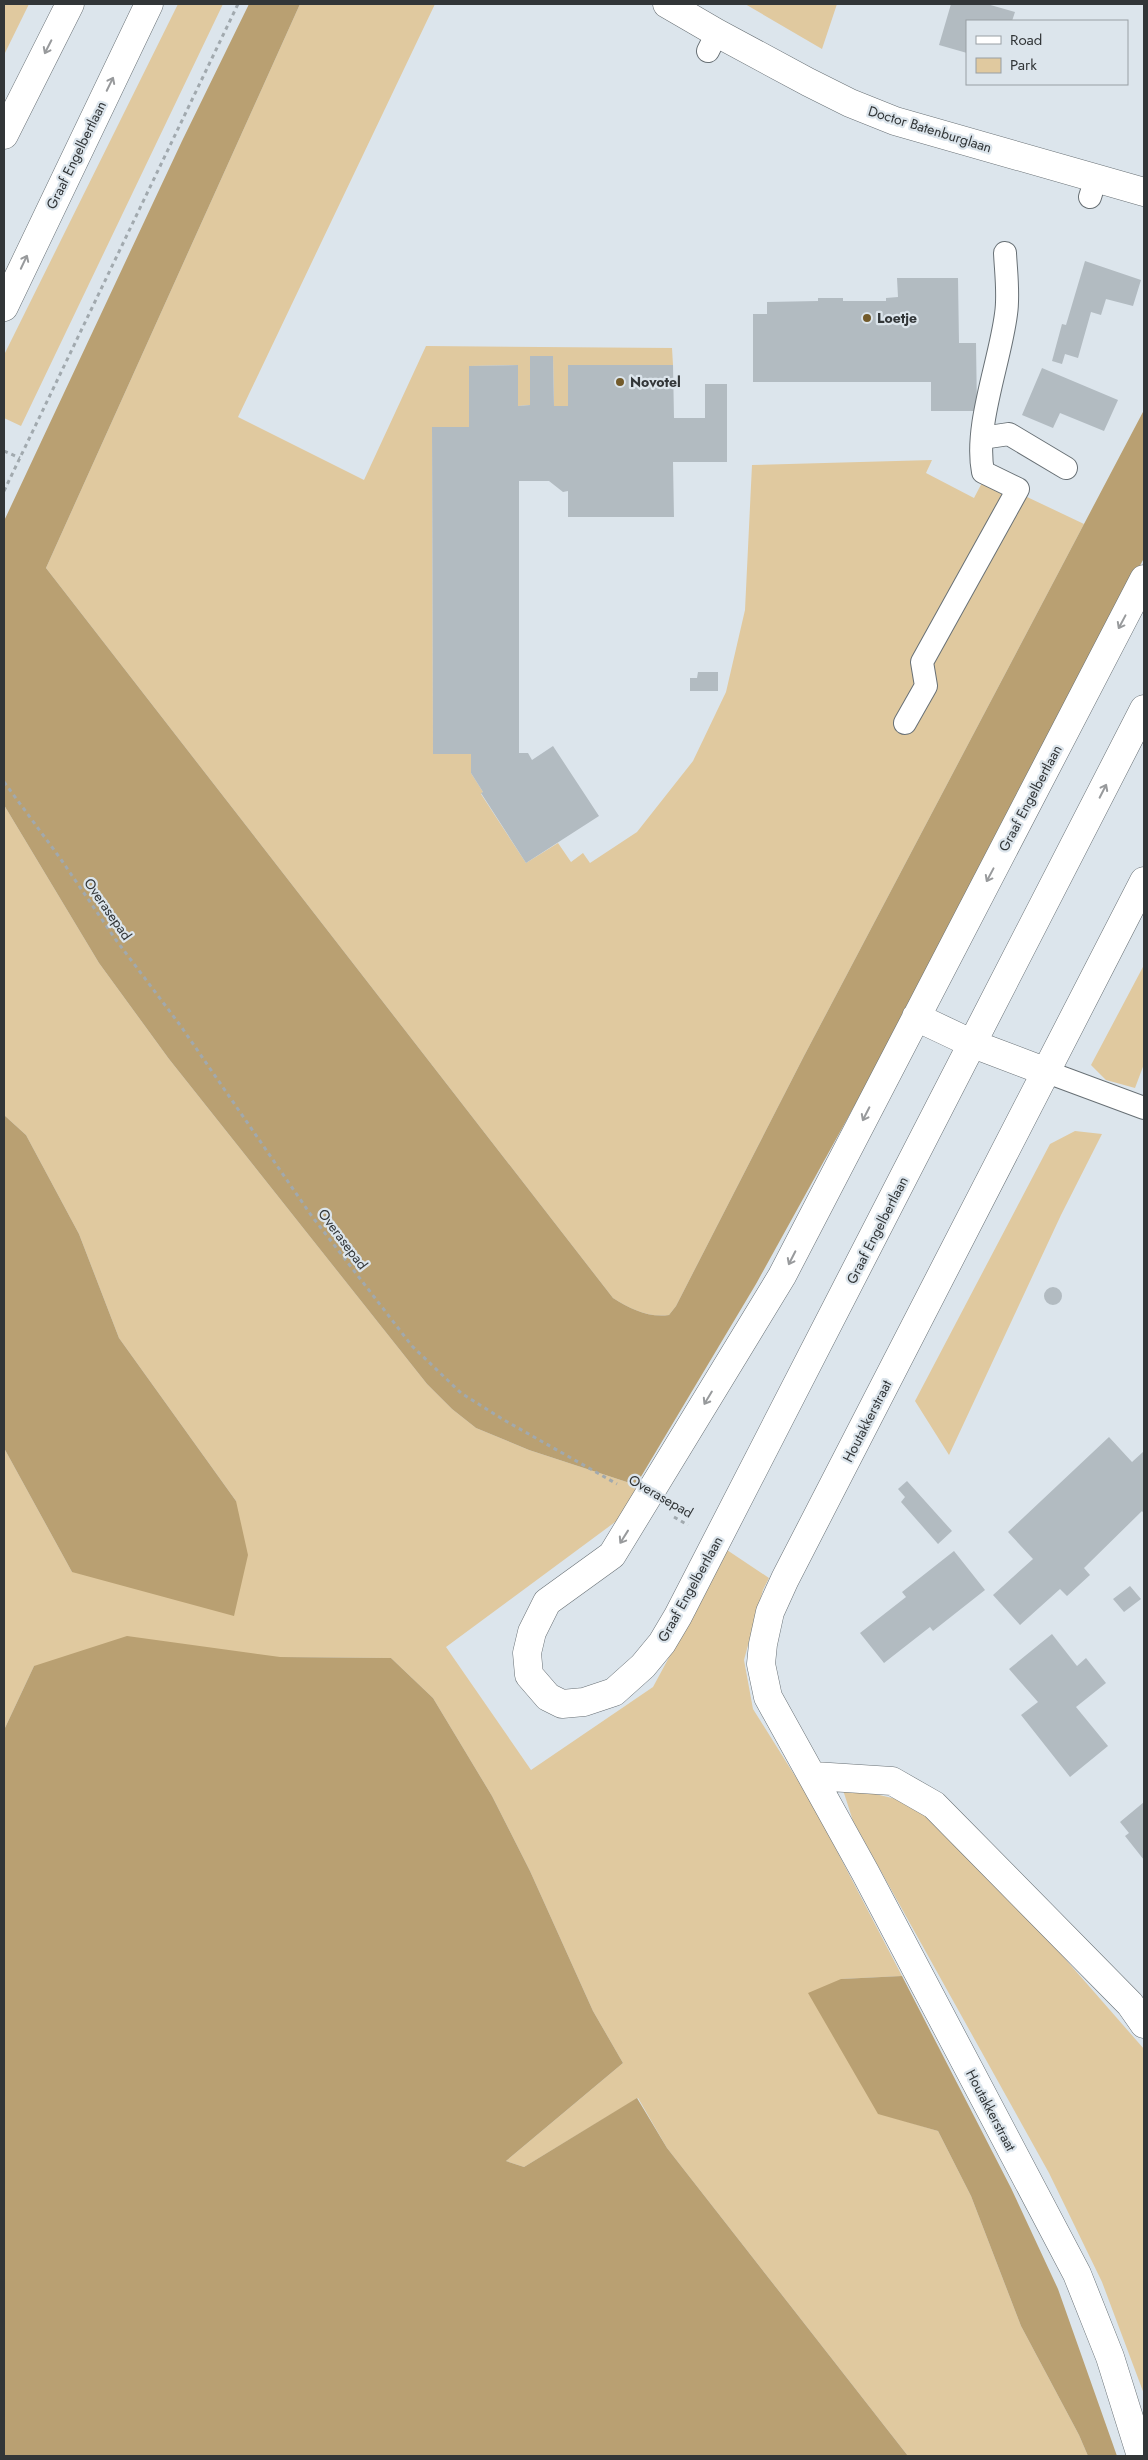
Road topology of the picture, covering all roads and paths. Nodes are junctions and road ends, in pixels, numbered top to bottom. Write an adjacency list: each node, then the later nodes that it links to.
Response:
1 (70, 4): 5 (street, one-way to 5)
2 (149, 4): 8 (street, Graaf Engelbertlaan, one-way to 2)
3 (238, 4): 11 (path)
4 (668, 4): 6 (street, Doctor Batenburglaan)
5 (4, 135)
6 (1144, 192)
7 (1005, 254): 9 (lane)
8 (4, 307)
9 (982, 438): 12 (lane); 16 (lane)
10 (4, 451): 11 (path)
11 (20, 458): 13 (path)
12 (1066, 468)
13 (4, 491)
14 (1144, 578): 19 (street, Graaf Engelbertlaan, one-way to 19)
15 (1144, 708): 20 (street, Graaf Engelbertlaan, one-way to 15)
16 (905, 723)
17 (4, 782): 23 (path, Overasepad)
18 (1144, 881): 21 (street)
19 (916, 1017): 20 (street); 23 (street, Graaf Engelbertlaan, one-way to 23)
20 (973, 1044): 21 (street); 24 (street, Graaf Engelbertlaan)
21 (1047, 1072): 22 (lane); 25 (street, Houtakkerstraat)
22 (1144, 1108)
23 (646, 1501): 24 (path, Overasepad); 24 (street, Graaf Engelbertlaan, one-way to 24)
24 (717, 1541)
25 (814, 1776): 26 (street); 27 (street, Houtakkerstraat)
26 (1144, 2024)
27 (1141, 2456)

